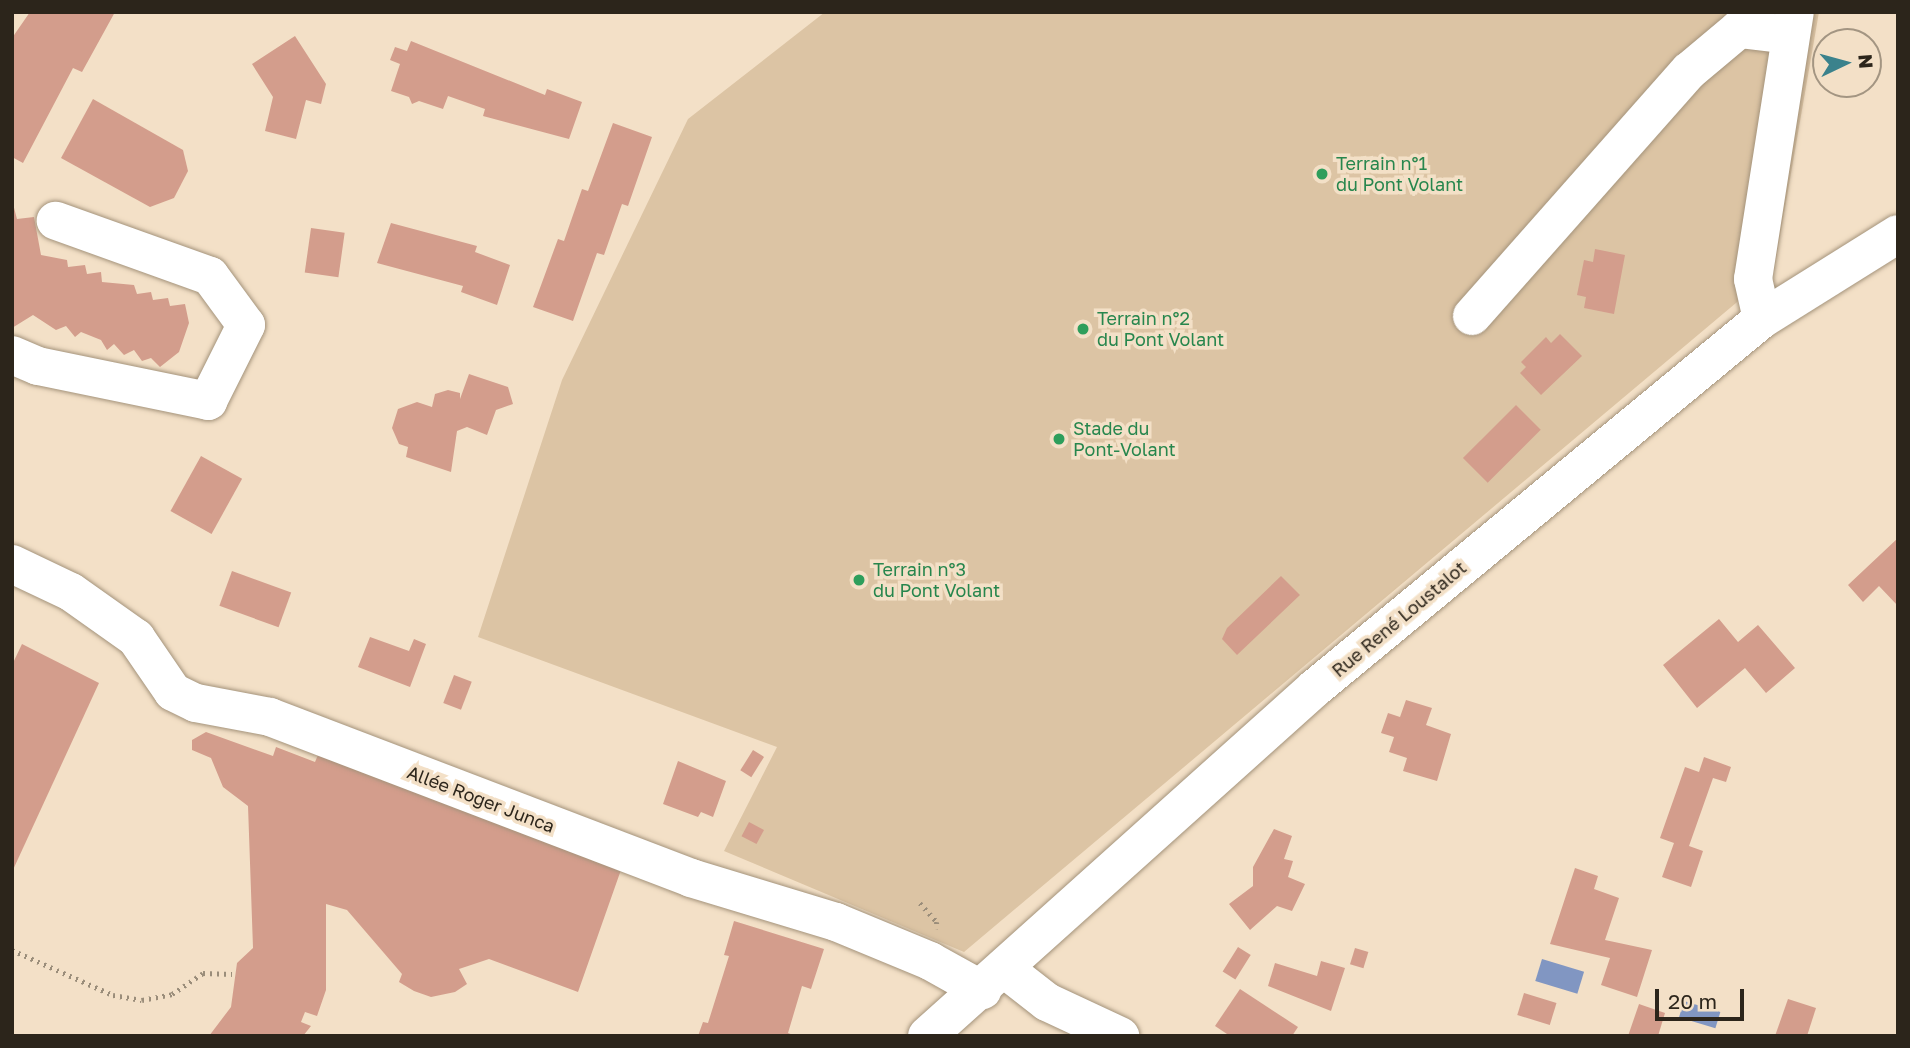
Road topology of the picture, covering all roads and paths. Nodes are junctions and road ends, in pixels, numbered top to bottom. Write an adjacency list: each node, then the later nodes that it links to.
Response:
1 (1792, 24): 4 (street); 5 (street)
2 (56, 221): 6 (street)
3 (1898, 234): 5 (street, Rue René Loustalot)
4 (1472, 316)
5 (1762, 319): 10 (street, Rue René Loustalot)
6 (12, 355)
7 (12, 565): 10 (street, Allée Roger Junca)
8 (12, 950): 9 (path)
9 (232, 974)
10 (994, 980): 11 (street, Rue René Loustalot); 12 (street, Allée Roger Junca)
11 (927, 1036)
12 (1120, 1036)

